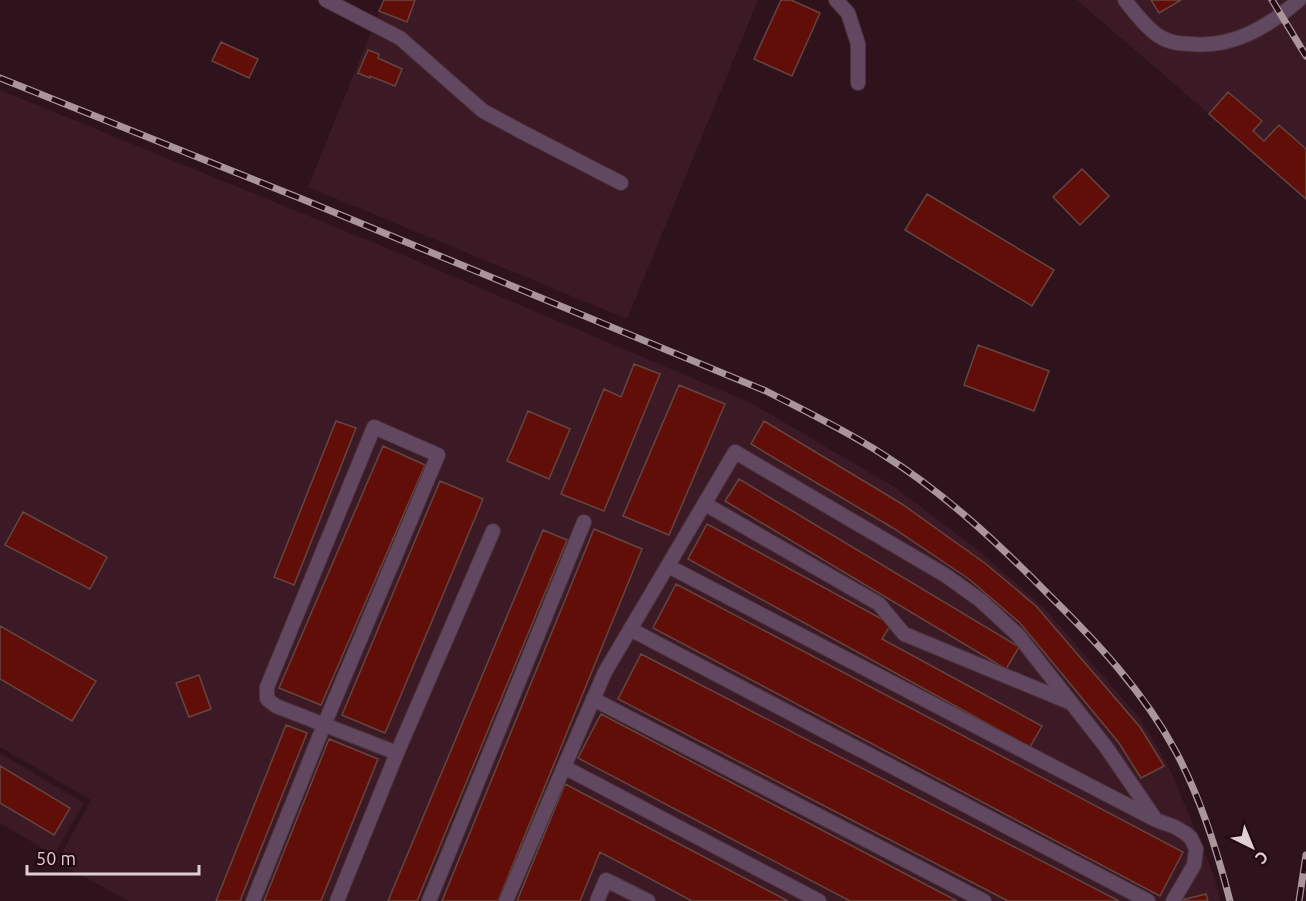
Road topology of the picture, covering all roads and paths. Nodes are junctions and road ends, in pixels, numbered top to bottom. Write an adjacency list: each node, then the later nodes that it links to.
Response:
1 (326, 0): 6 (lane)
2 (836, 0): 5 (lane)
3 (1125, 0): 4 (lane)
4 (1299, 0)
5 (858, 83)
6 (621, 183)
7 (705, 504): 10 (lane); 13 (lane); 13 (lane)
8 (584, 522): 20 (lane)
9 (493, 531): 15 (lane)
10 (668, 566): 11 (lane); 17 (lane)
11 (630, 629): 12 (lane); 26 (lane)
12 (593, 699): 16 (lane); 25 (lane)
13 (1071, 703): 17 (lane)
14 (324, 725): 14 (lane); 15 (lane); 18 (lane)
15 (397, 753): 19 (lane)
16 (564, 767): 21 (lane); 24 (lane)
17 (1156, 820): 27 (lane)
18 (253, 901)
19 (337, 901)
20 (429, 901)
21 (506, 901)
22 (597, 901): 23 (lane)
23 (648, 901)
24 (819, 901)
25 (984, 901)
26 (1148, 901)
27 (1173, 901)

